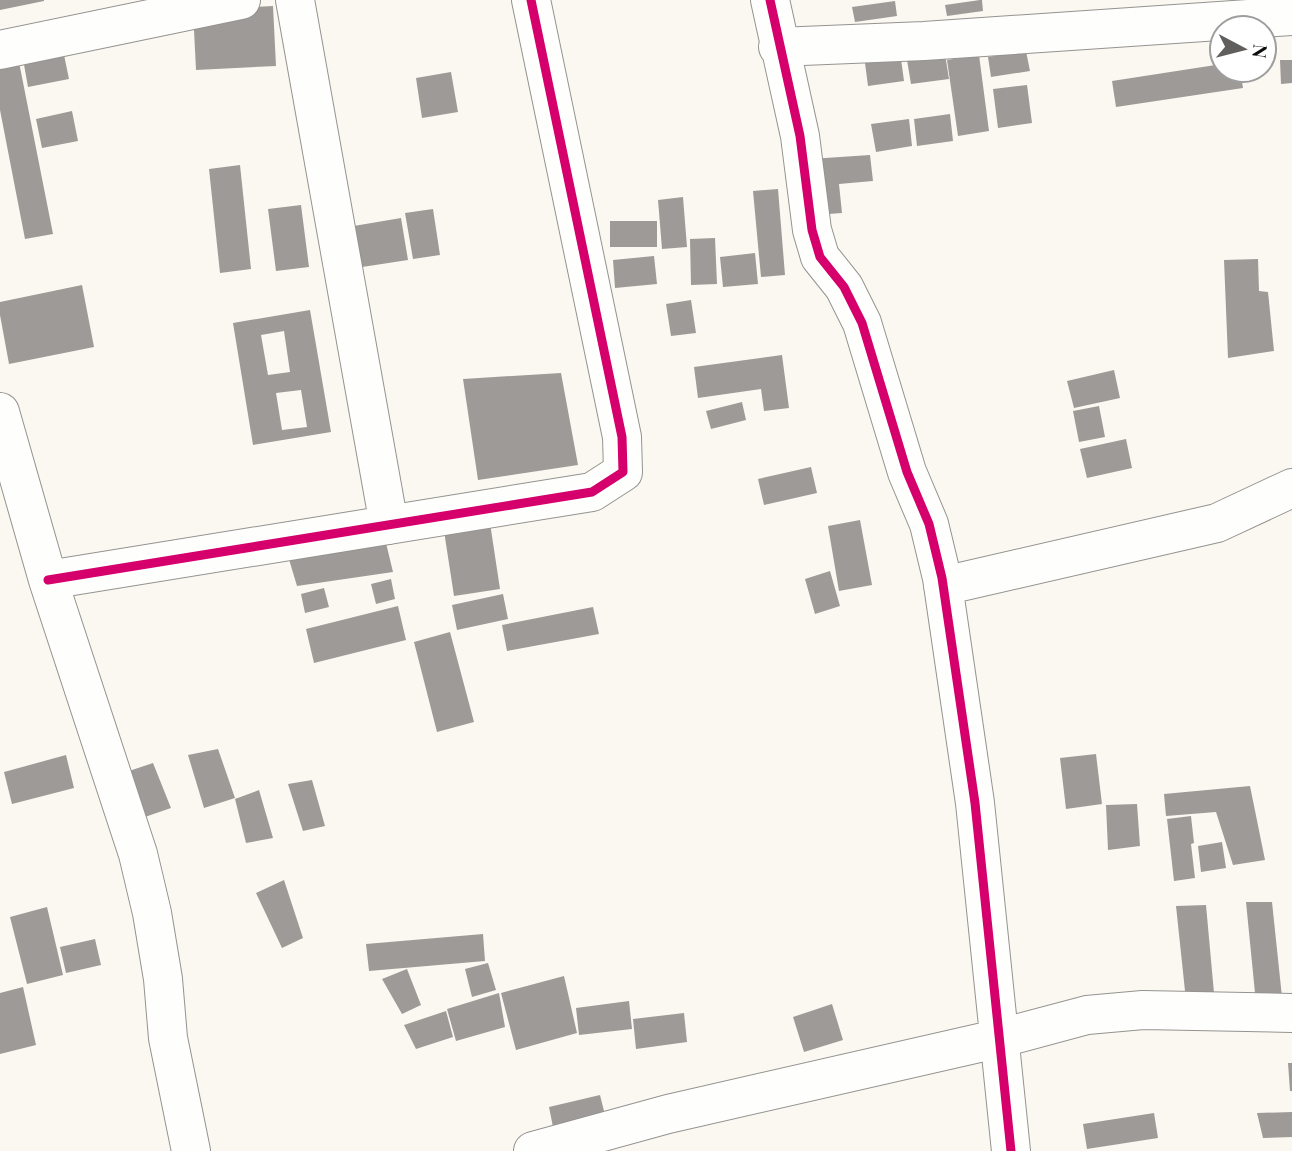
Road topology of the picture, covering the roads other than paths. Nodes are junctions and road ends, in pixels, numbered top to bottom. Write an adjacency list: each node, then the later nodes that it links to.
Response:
1 (241, 0): 8 (street)
2 (295, 0): 11 (street)
3 (531, 0): 11 (street)
4 (770, 0): 7 (street)
5 (1214, 10): 6 (street); 7 (street)
6 (1292, 16)
7 (778, 47): 13 (street)
8 (0, 50)
9 (0, 412): 12 (street)
10 (1292, 488): 13 (street)
11 (389, 524): 12 (street)
12 (48, 580): 16 (street)
13 (943, 586): 15 (street)
14 (1292, 1013): 15 (street)
15 (1001, 1038): 17 (street); 18 (street)
16 (191, 1151)
17 (533, 1151)
18 (1011, 1151)

